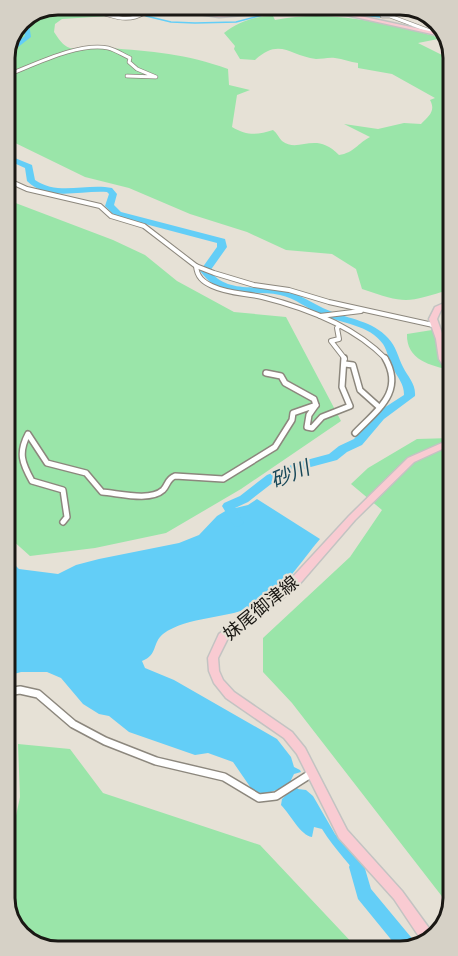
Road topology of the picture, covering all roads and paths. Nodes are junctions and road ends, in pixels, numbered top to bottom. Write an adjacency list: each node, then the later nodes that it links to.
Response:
1 (112, 15): 2 (street)
2 (141, 15)
3 (212, 15): 4 (main road)
4 (231, 15)
5 (351, 15): 7 (main road)
6 (382, 16): 7 (street)
7 (429, 31): 8 (street); 9 (main road)
8 (433, 31)
9 (434, 33)
10 (15, 72): 11 (street)
11 (127, 75)
12 (15, 184): 13 (street)
13 (199, 267): 15 (street); 16 (street)
14 (443, 306): 17 (main road)
15 (367, 311): 16 (street); 17 (street)
16 (321, 316): 18 (street)
17 (433, 325): 19 (main road)
18 (339, 326): 20 (street); 23 (street)
19 (443, 359)
20 (345, 364): 22 (street); 23 (street)
21 (266, 373): 22 (street)
22 (316, 405): 26 (street)
23 (379, 407): 24 (street)
24 (355, 432)
25 (443, 446): 28 (main road, 妹尾御津線)
26 (63, 522)
27 (15, 690): 28 (street)
28 (313, 772): 29 (main road, 妹尾御津線)
29 (424, 933)

